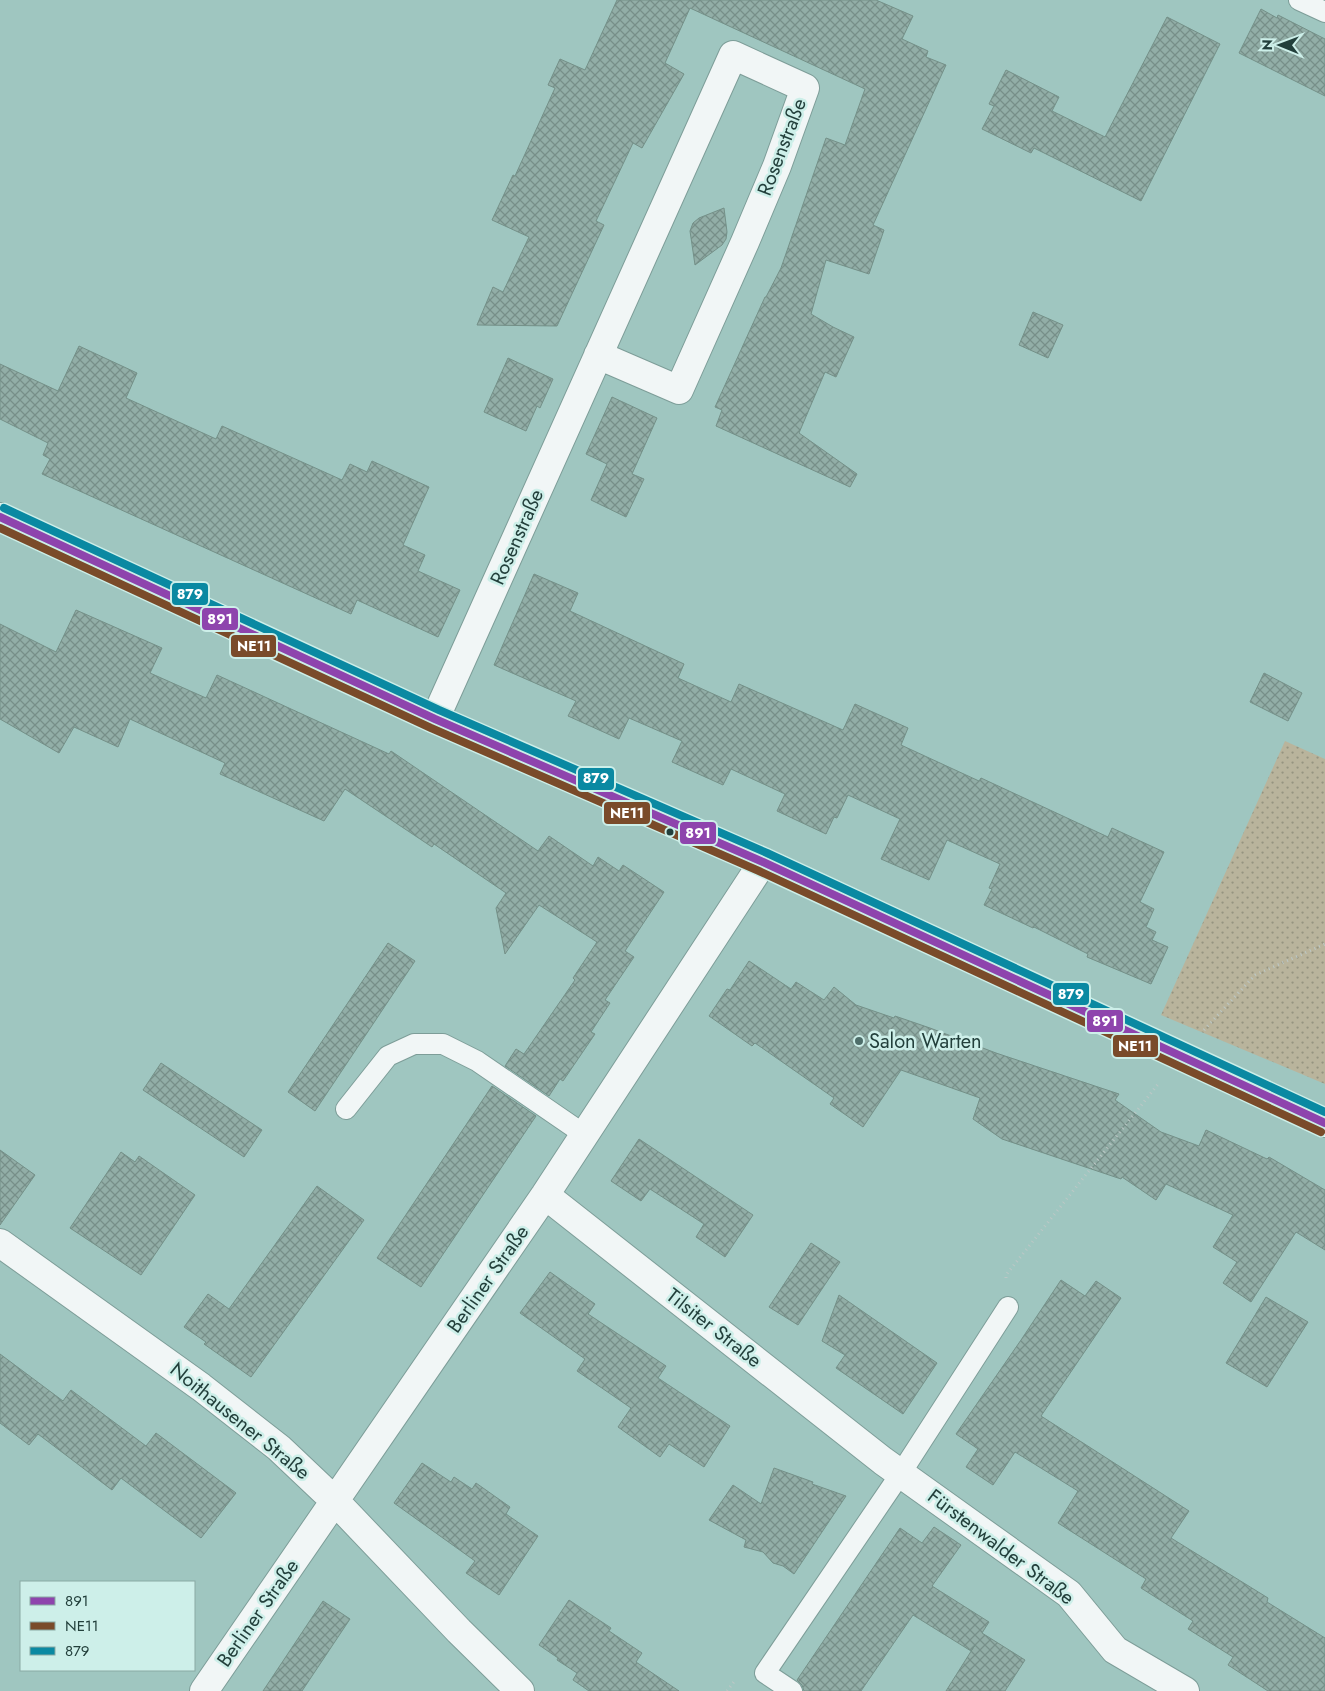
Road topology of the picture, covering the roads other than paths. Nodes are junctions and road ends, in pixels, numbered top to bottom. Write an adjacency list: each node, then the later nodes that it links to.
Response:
1 (1299, 0): 2 (lane)
2 (1325, 12)
3 (598, 355): 3 (street, Rosenstraße); 5 (street, Rosenstraße)
4 (0, 517): 5 (street)
5 (435, 718): 6 (street)
6 (762, 862): 8 (street); 9 (street, Berliner Straße)
7 (346, 1109): 9 (lane)
8 (1325, 1124)
9 (585, 1135): 10 (street, Berliner Straße)
10 (546, 1195): 13 (street, Tilsiter Straße); 14 (street, Berliner Straße)
11 (0, 1242): 14 (street, Noithausener Straße)
12 (1008, 1307): 13 (lane)
13 (892, 1467): 17 (lane); 18 (street, Fürstenwalder Straße)
14 (335, 1502): 15 (street, Berliner Straße); 16 (street, Noithausener Straße)
15 (204, 1691)
16 (520, 1691)
17 (792, 1691)
18 (1185, 1691)

